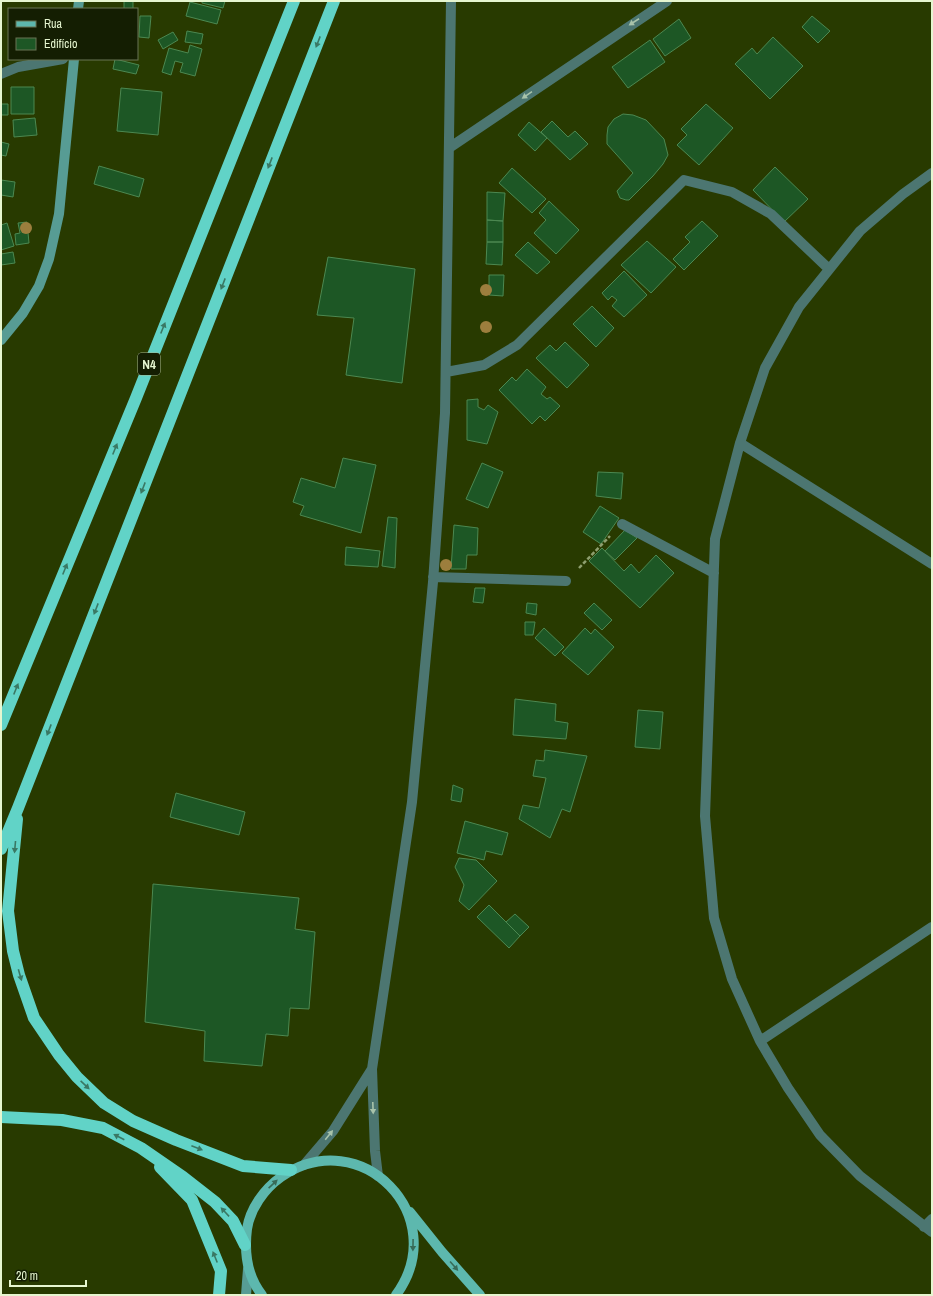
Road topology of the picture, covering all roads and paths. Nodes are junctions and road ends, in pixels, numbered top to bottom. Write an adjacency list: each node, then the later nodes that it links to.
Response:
1 (294, 1): 19 (highway, N4, one-way to 1)
2 (334, 1): 20 (highway, one-way to 20)
3 (451, 1): 8 (street)
4 (667, 1): 8 (street, one-way to 8)
5 (57, 60): 7 (street)
6 (74, 60): 11 (main road)
7 (1, 74)
8 (449, 148): 12 (street)
9 (932, 173): 10 (street)
10 (829, 269): 12 (street); 13 (street)
11 (1, 340)
12 (446, 372): 17 (street)
13 (740, 443): 15 (street); 16 (street)
14 (622, 524): 16 (street); 18 (path)
15 (932, 564)
16 (714, 572): 23 (street)
17 (433, 577): 18 (street); 24 (street)
18 (566, 581)
19 (1, 725)
20 (18, 808): 21 (highway); 28 (highway, one-way to 28)
21 (1, 849)
22 (932, 927): 23 (street)
23 (760, 1041): 32 (street)
24 (372, 1069): 27 (street, one-way to 24); 29 (street, one-way to 29)
25 (1, 1117): 26 (highway, one-way to 25)
26 (141, 1148): 33 (highway, one-way to 26); 35 (highway, one-way to 26)
27 (304, 1165): 28 (main road); 29 (main road)
28 (292, 1170): 33 (main road, one-way to 28)
29 (378, 1176): 30 (main road)
30 (403, 1203): 38 (main road, one-way to 38); 39 (main road, one-way to 39)
31 (932, 1219): 32 (street)
32 (928, 1230)
33 (245, 1245): 34 (main road)
34 (248, 1269): 36 (main road); 37 (main road)
35 (219, 1295)
36 (246, 1295)
37 (262, 1295)
38 (396, 1295)
39 (480, 1295)

